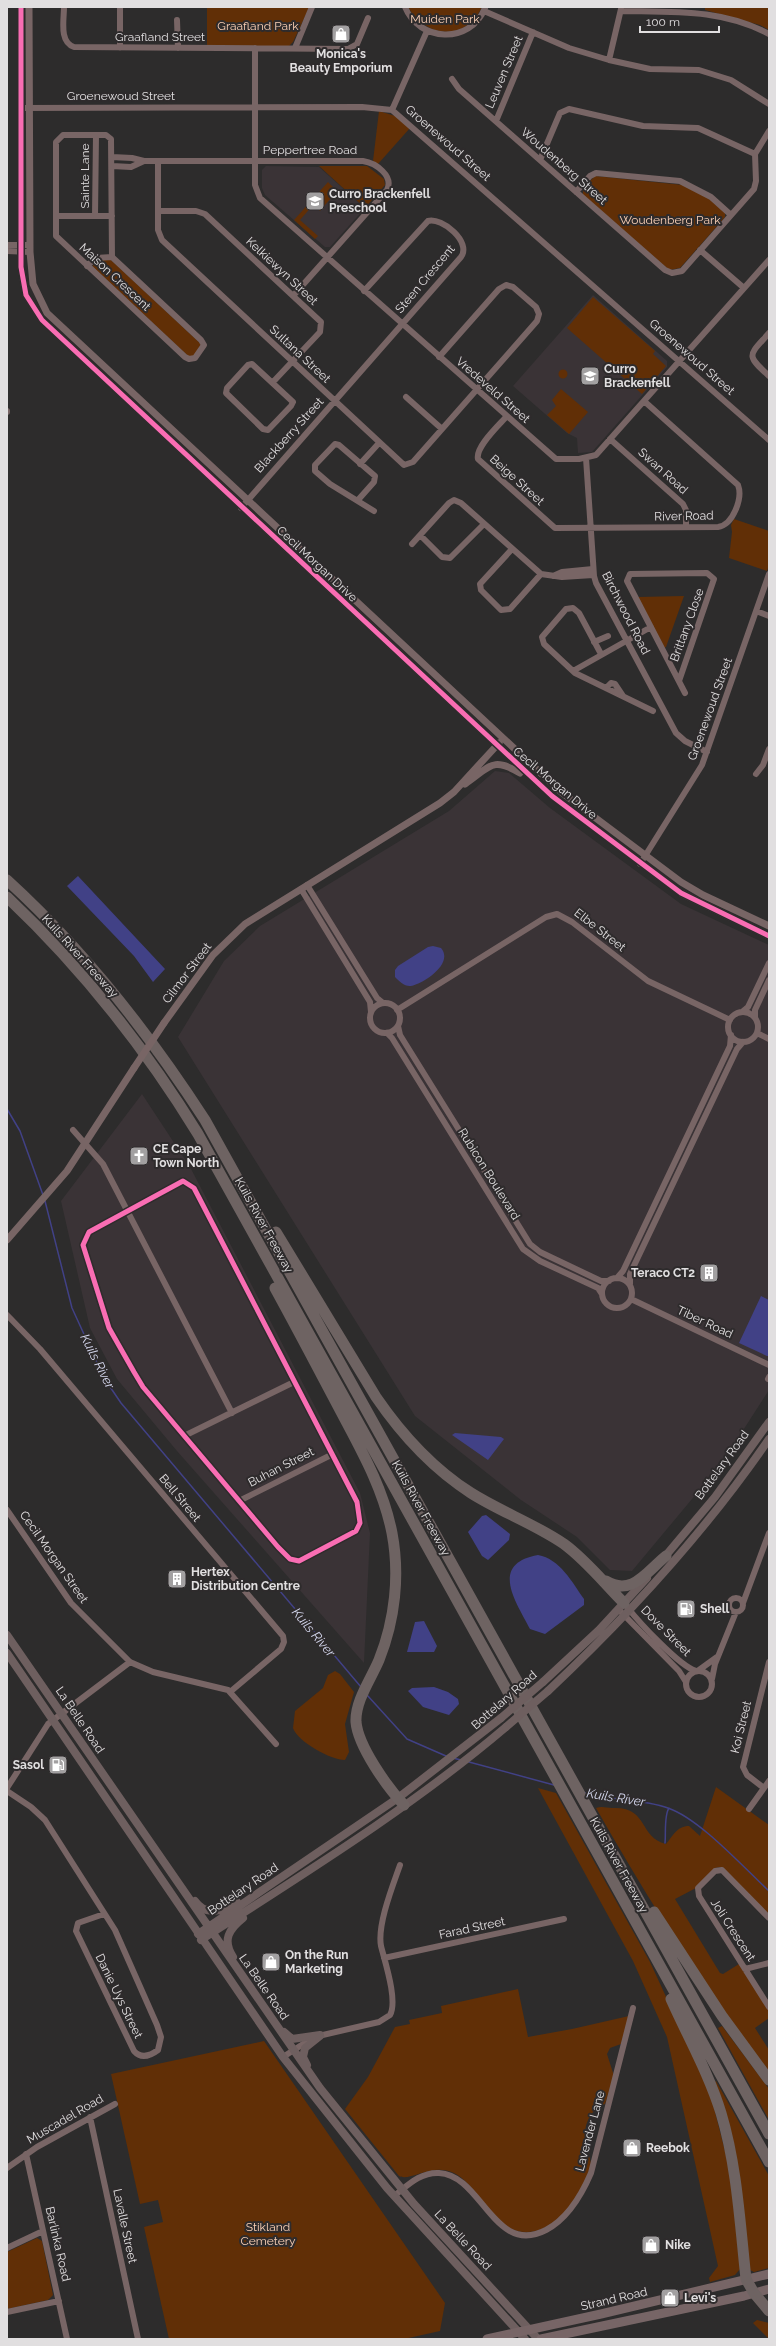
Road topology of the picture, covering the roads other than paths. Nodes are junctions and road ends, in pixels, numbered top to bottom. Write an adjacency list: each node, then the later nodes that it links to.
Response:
1 (21, 7): 24 (street, Cecil Morgan Drive)
2 (29, 7): 22 (street, Cecil Morgan Drive)
3 (64, 7): 15 (street, Graafland Street)
4 (120, 7): 15 (street)
5 (312, 7): 18 (street)
6 (405, 7): 12 (street)
7 (485, 9): 12 (street); 13 (street)
8 (621, 9): 9 (street); 19 (street)
9 (676, 10): 14 (street)
10 (368, 18): 18 (street, Graafland Street)
11 (177, 20): 16 (street)
12 (427, 31): 25 (street)
13 (533, 32): 19 (street); 26 (street, Leuven Street)
14 (769, 34)
15 (120, 48): 16 (street, Graafland Street)
16 (178, 48): 17 (street, Graafland Street)
17 (255, 48): 18 (street, Graafland Street); 23 (street, Vredeveld Street)
18 (295, 48)
19 (609, 60): 21 (street)
20 (452, 78): 26 (street, Woudenberg Street)
21 (769, 104)
22 (30, 107): 23 (street, Groenewoud Street); 24 (street, Groenewoud Street); 44 (street, Cecil Morgan Drive)
23 (255, 107): 25 (street, Groenewoud Street); 34 (street, Vredeveld Street)
24 (21, 108): 43 (street, Cecil Morgan Drive)
25 (392, 110): 58 (street, Groenewoud Street)
26 (496, 121): 31 (street, Woudenberg Street)
27 (769, 131): 29 (street)
28 (96, 135): 30 (street, Maison Crescent); 39 (street, Maison Crescent); 40 (street, Sainte Lane)
29 (755, 154): 31 (street); 38 (street, Woudenberg Street)
30 (112, 157): 32 (street); 35 (street, Maison Crescent)
31 (540, 160): 36 (street, Woudenberg Street)
32 (144, 161): 33 (street, Peppertree Road); 35 (street)
33 (158, 161): 34 (street, Peppertree Road); 37 (street, Sultana Street)
34 (255, 161): 48 (street, Vredeveld Street); 48 (street, Peppertree Road)
35 (112, 166): 41 (street, Maison Crescent)
36 (576, 192): 38 (street); 45 (street, Woudenberg Street)
37 (158, 211): 53 (street, Kelkiewyn Street); 57 (street, Sultana Street)
38 (731, 214): 45 (street, Woudenberg Street)
39 (56, 216): 40 (street, Sainte Lane); 50 (street, Maison Crescent)
40 (96, 216): 41 (street, Sainte Lane)
41 (112, 216): 47 (street, Maison Crescent)
42 (7, 245): 43 (street)
43 (21, 248): 44 (street); 46 (street); 74 (street, Cecil Morgan Drive)
44 (30, 248): 72 (street, Cecil Morgan Drive)
45 (700, 250): 51 (street)
46 (7, 251)
47 (112, 257): 50 (street); 50 (street, Maison Crescent)
48 (327, 258): 52 (street, Vredeveld Street); 53 (street, Peppertree Road)
49 (769, 260): 51 (street, Vredeveld Street)
50 (87, 266)
51 (744, 288): 58 (street, Vredeveld Street)
52 (364, 291): 54 (street, Vredeveld Street); 54 (street, Steen Crescent)
53 (293, 296): 57 (street, Kelkiewyn Street)
54 (402, 324): 56 (street, Vredeveld Street); 63 (street, Blackberry Street)
55 (769, 333): 59 (street)
56 (439, 357): 61 (street, Vredeveld Street); 61 (street, Sultana Street)
57 (292, 362): 60 (street, Kelkiewyn Street); 63 (street, Sultana Street)
58 (680, 362): 64 (street, Vredeveld Street); 68 (street, Groenewoud Street)
59 (769, 376)
60 (273, 382): 60 (street)
61 (477, 390): 65 (street, Vredeveld Street); 66 (street, Sultana Street)
62 (406, 397): 66 (street)
63 (334, 401): 69 (street, Sultana Street); 72 (street, Blackberry Street)
64 (644, 401): 67 (street, Vredeveld Street); 78 (street, River Road)
65 (507, 416): 70 (street, Vredeveld Street); 77 (street, Beige Street)
66 (442, 429): 69 (street, Sultana Street)
67 (610, 439): 70 (street, Vredeveld Street); 78 (street, Swan Road)
68 (769, 440)
69 (379, 443): 71 (street)
70 (586, 458): 77 (street, Birchwood Road)
71 (360, 464): 73 (street); 73 (street)
72 (246, 499): 74 (street, Blackberry Street); 96 (street, Cecil Morgan Drive)
73 (358, 500): 75 (street)
74 (241, 508): 97 (street, Cecil Morgan Drive)
75 (374, 511)
76 (484, 524): 79 (street); 79 (street); 81 (street)
77 (592, 528): 78 (street, River Road); 82 (street, Birchwood Road)
78 (686, 528)
79 (420, 536): 80 (street)
80 (412, 544)
81 (512, 549): 83 (street); 83 (street)
82 (593, 572): 83 (street); 89 (street, Birchwood Road)
83 (541, 574)
84 (769, 574): 85 (street, Groenewoud Street)
85 (756, 611): 86 (street); 99 (street, Groenewoud Street)
86 (769, 616)
87 (651, 627): 89 (street); 93 (street, Brittany Close); 93 (street, Brittany Close)
88 (608, 636): 90 (street)
89 (627, 641): 91 (street); 99 (street, Birchwood Road)
90 (594, 642): 91 (street); 92 (street)
91 (601, 654): 92 (street)
92 (573, 671): 95 (street)
93 (679, 681): 94 (street, Brittany Close)
94 (685, 693)
95 (653, 711)
96 (503, 739): 97 (street, Cilmor Street); 103 (street, Cecil Morgan Drive)
97 (497, 746): 101 (street, Cecil Morgan Drive); 102 (street, Cilmor Street)
98 (769, 749): 100 (street)
99 (707, 752): 103 (street, Groenewoud Street)
100 (756, 774)
101 (527, 775): 102 (street); 104 (street, Cecil Morgan Drive)
102 (454, 792): 106 (street, Cilmor Street)
103 (645, 856): 104 (street, Groenewoud Street); 109 (street, Cecil Morgan Drive)
104 (640, 864): 110 (street, Cecil Morgan Drive)
105 (7, 880): 127 (highway, Kuils River Freeway)
106 (307, 885): 107 (street, Cilmor Street); 113 (street)
107 (301, 889): 115 (street); 126 (street, Cilmor Street, bridge)
108 (7, 897): 128 (highway, Kuils River Freeway)
109 (769, 926)
110 (769, 936)
111 (769, 963): 116 (street)
112 (769, 980): 117 (street)
113 (383, 1003): 114 (street); 115 (street)
114 (397, 1010): 118 (street, Elbe Street); 119 (street)
115 (371, 1012): 120 (street)
116 (742, 1012): 117 (street); 118 (street)
117 (755, 1017): 121 (street)
118 (730, 1020): 122 (street)
119 (398, 1026): 120 (street); 132 (street, Rubicon Boulevard)
120 (387, 1033): 134 (street, Rubicon Boulevard)
121 (757, 1033): 123 (street); 124 (street)
122 (731, 1035): 124 (street); 131 (street)
123 (769, 1039)
124 (743, 1042): 133 (street)
125 (73, 1130): 126 (street)
126 (86, 1144): 129 (street); 130 (street, Cilmor Street)
127 (231, 1165): 148 (highway); 175 (highway, Kuils River Freeway)
128 (219, 1171): 171 (highway); 182 (highway, Kuils River Freeway)
129 (126, 1212): 138 (street); 139 (street); 141 (street)
130 (7, 1240)
131 (617, 1278): 132 (street); 133 (street)
132 (609, 1281): 134 (street)
133 (630, 1284): 135 (street)
134 (602, 1294): 135 (street)
135 (631, 1300): 137 (street, Tiber Road)
136 (7, 1315): 163 (street, Bell Street)
137 (769, 1365)
138 (294, 1382): 139 (street); 143 (street)
139 (232, 1413): 141 (street)
140 (769, 1422): 147 (main road, Bottelary Road)
141 (184, 1436): 144 (street)
142 (769, 1439): 152 (main road, Bottelary Road)
143 (333, 1454): 144 (street, Buhan Street); 144 (street)
144 (239, 1501)
145 (7, 1510): 157 (street, Cecil Morgan Street)
146 (769, 1533): 149 (street)
147 (666, 1556): 148 (highway); 152 (main road, Bottelary Road)
148 (596, 1574): 152 (highway)
149 (748, 1587): 150 (street); 151 (street)
150 (735, 1598): 151 (street); 153 (street)
151 (743, 1603): 153 (street)
152 (624, 1610): 159 (street, Dove Street); 162 (street, Dove Street); 171 (main road, Bottelary Road, bridge); 171 (main road, Bottelary Road, bridge)
153 (736, 1612): 156 (street)
154 (7, 1635): 164 (main road, La Belle Road)
155 (7, 1653): 165 (main road, La Belle Road)
156 (718, 1655): 159 (street); 161 (street)
157 (130, 1662): 163 (street, Cecil Morgan Street); 164 (street)
158 (769, 1662): 160 (street, Koi Street)
159 (697, 1670): 161 (street, Dove Street); 162 (street, Dove Street)
160 (767, 1673): 169 (street, Koi Street)
161 (712, 1679): 162 (street, Dove Street)
162 (686, 1682)
163 (230, 1692): 166 (street, Cecil Morgan Street)
164 (61, 1712): 165 (street); 173 (main road, La Belle Road)
165 (53, 1718): 168 (street); 181 (main road, La Belle Road)
166 (276, 1744)
167 (769, 1781): 169 (street)
168 (7, 1788)
169 (764, 1788): 172 (street)
170 (7, 1791): 177 (street, Danie Uys Street)
171 (401, 1802): 176 (main road, Bottelary Road)
172 (749, 1809)
173 (155, 1849): 176 (main road); 180 (main road, La Belle Road)
174 (400, 1865): 183 (street)
175 (622, 1867): 194 (highway); 197 (highway, Kuils River Freeway)
176 (264, 1894): 180 (main road, Bottelary Road); 186 (main road)
177 (104, 1914): 177 (street, Danie Uys Street)
178 (769, 1918): 185 (street, Joli Crescent)
179 (564, 1919): 183 (street, Farad Street)
180 (210, 1930): 181 (main road, Bottelary Road); 186 (main road, La Belle Road)
181 (200, 1937): 192 (main road, La Belle Road)
182 (653, 1954): 199 (highway, Kuils River Freeway); 206 (highway)
183 (384, 1958): 190 (street)
184 (769, 1964): 185 (street)
185 (745, 1969): 187 (street, Joli Crescent)
186 (239, 1972): 189 (main road, La Belle Road)
187 (769, 2005)
188 (633, 2008): 201 (street, Lavender Lane)
189 (274, 2024): 190 (main road); 191 (main road, La Belle Road)
190 (321, 2035): 191 (street); 193 (main road)
191 (293, 2050): 192 (street); 193 (main road, La Belle Road)
192 (283, 2057): 202 (main road, La Belle Road)
193 (310, 2075): 201 (main road, La Belle Road)
194 (769, 2080)
195 (115, 2104): 196 (street, Muscadel Road)
196 (90, 2117): 198 (street, Muscadel Road); 216 (street, Lavalle Street)
197 (769, 2134)
198 (26, 2154): 200 (street, Muscadel Road); 203 (street, Barlinka Road)
199 (769, 2162)
200 (7, 2168)
201 (402, 2190): 202 (street, Lavender Lane); 212 (main road, La Belle Road)
202 (394, 2196): 214 (main road, La Belle Road)
203 (43, 2232): 204 (street); 209 (street, Barlinka Road)
204 (7, 2248)
205 (769, 2274): 206 (main road, Strand Road)
206 (746, 2279): 208 (highway); 212 (main road, Strand Road)
207 (769, 2288): 208 (main road, Strand Road)
208 (754, 2293): 210 (highway); 213 (main road, Strand Road)
209 (59, 2301): 211 (street); 215 (street, Barlinka Road)
210 (769, 2311)
211 (7, 2312)
212 (530, 2330): 214 (main road, Strand Road); 218 (main road, La Belle Road)
213 (576, 2332): 218 (main road, Strand Road); 219 (main road)
214 (522, 2336): 217 (main road, Strand Road)
215 (67, 2339)
216 (138, 2339)
217 (487, 2339)
218 (540, 2339)
219 (567, 2339)

